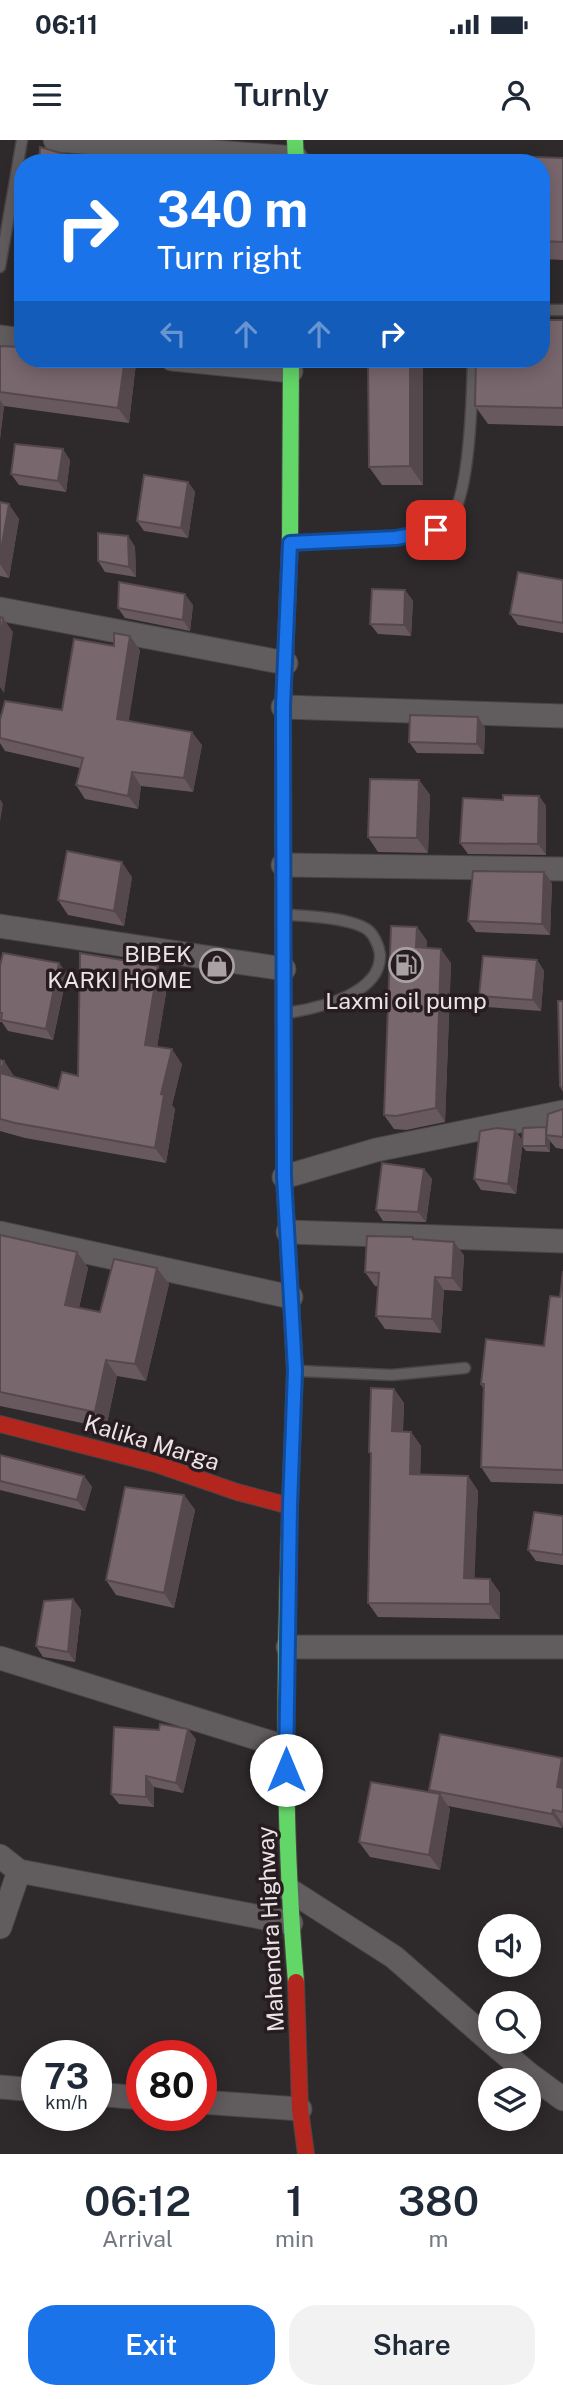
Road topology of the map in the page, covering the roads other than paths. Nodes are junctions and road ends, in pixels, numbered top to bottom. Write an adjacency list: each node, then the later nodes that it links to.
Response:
1 (55, 140): 2 (street)
2 (296, 154)
3 (14, 186): 4 (lane)
4 (0, 267)
5 (291, 368): 7 (main road, Mahendra Highway)
6 (472, 368): 7 (lane)
7 (290, 543): 9 (main road, Mahendra Highway)
8 (0, 609): 9 (street)
9 (286, 663): 10 (main road, Mahendra Highway)
10 (283, 707): 11 (street); 12 (main road, Mahendra Highway)
11 (563, 716)
12 (283, 865): 13 (street); 14 (main road, Mahendra Highway)
13 (563, 869)
14 (283, 915): 16 (main road, Mahendra Highway); 17 (lane)
15 (0, 926): 16 (street)
16 (284, 969): 17 (main road, Mahendra Highway)
17 (285, 1013): 19 (main road, Mahendra Highway)
18 (563, 1112): 19 (street)
19 (284, 1177): 20 (main road, Mahendra Highway)
20 (288, 1232): 22 (street); 23 (main road, Mahendra Highway)
21 (0, 1233): 23 (street)
22 (563, 1241)
23 (291, 1297): 25 (main road, Mahendra Highway)
24 (465, 1368): 25 (lane)
25 (295, 1370): 27 (main road, Mahendra Highway)
26 (0, 1424): 27 (main road, Kalika Marga)
27 (290, 1506): 28 (main road, Mahendra Highway)
28 (288, 1647): 29 (street); 31 (main road, Mahendra Highway)
29 (563, 1647)
30 (0, 1658): 31 (street)
31 (285, 1747): 34 (main road, Mahendra Highway)
32 (0, 1856): 33 (street)
33 (19, 1871): 35 (street); 36 (street)
34 (288, 1889): 35 (main road, Mahendra Highway); 37 (street)
35 (291, 1923): 43 (main road, Mahendra Highway)
36 (0, 1927)
37 (478, 2031)
38 (505, 2054): 41 (street)
39 (0, 2087): 40 (street)
40 (21, 2089)
41 (563, 2099)
42 (217, 2103): 43 (street)
43 (300, 2109): 44 (main road, Mahendra Highway)
44 (306, 2154)

